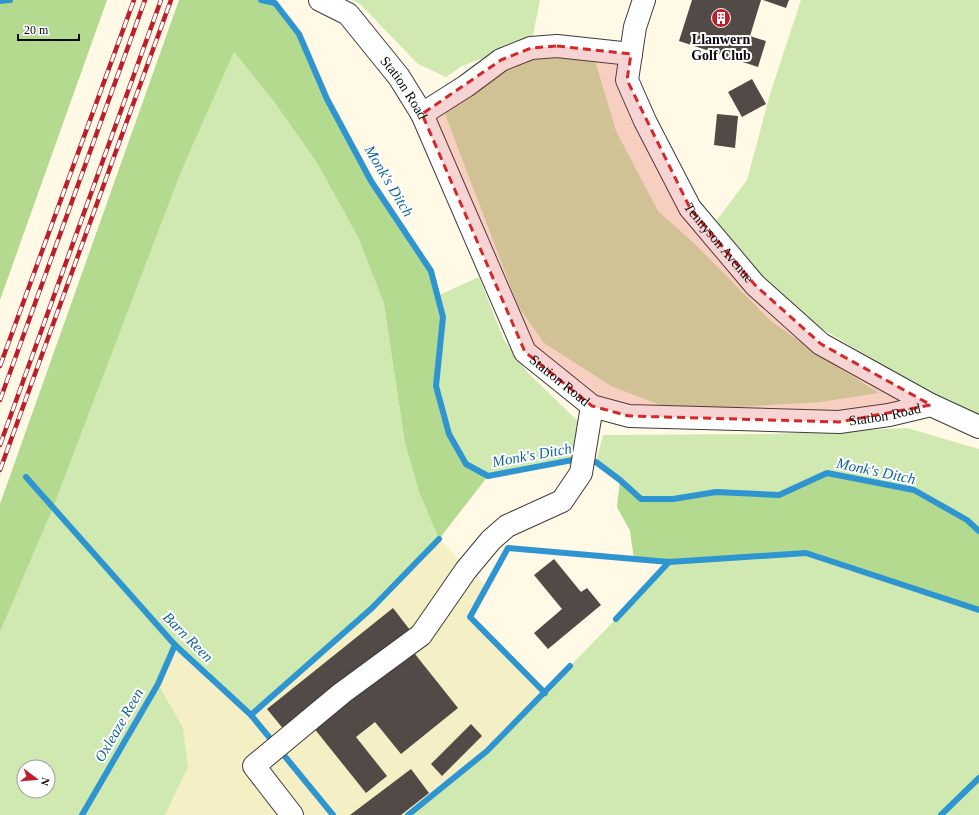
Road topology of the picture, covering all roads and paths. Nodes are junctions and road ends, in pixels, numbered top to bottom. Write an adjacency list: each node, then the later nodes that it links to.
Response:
1 (320, 0): 4 (street, Station Road)
2 (644, 0): 3 (street, Tennyson Avenue)
3 (630, 54): 4 (street); 6 (street, Tennyson Avenue)
4 (422, 114): 5 (street, Station Road)
5 (592, 406): 6 (street, Station Road); 8 (street)
6 (931, 406): 7 (street, Station Road)
7 (979, 427)
8 (292, 815)

